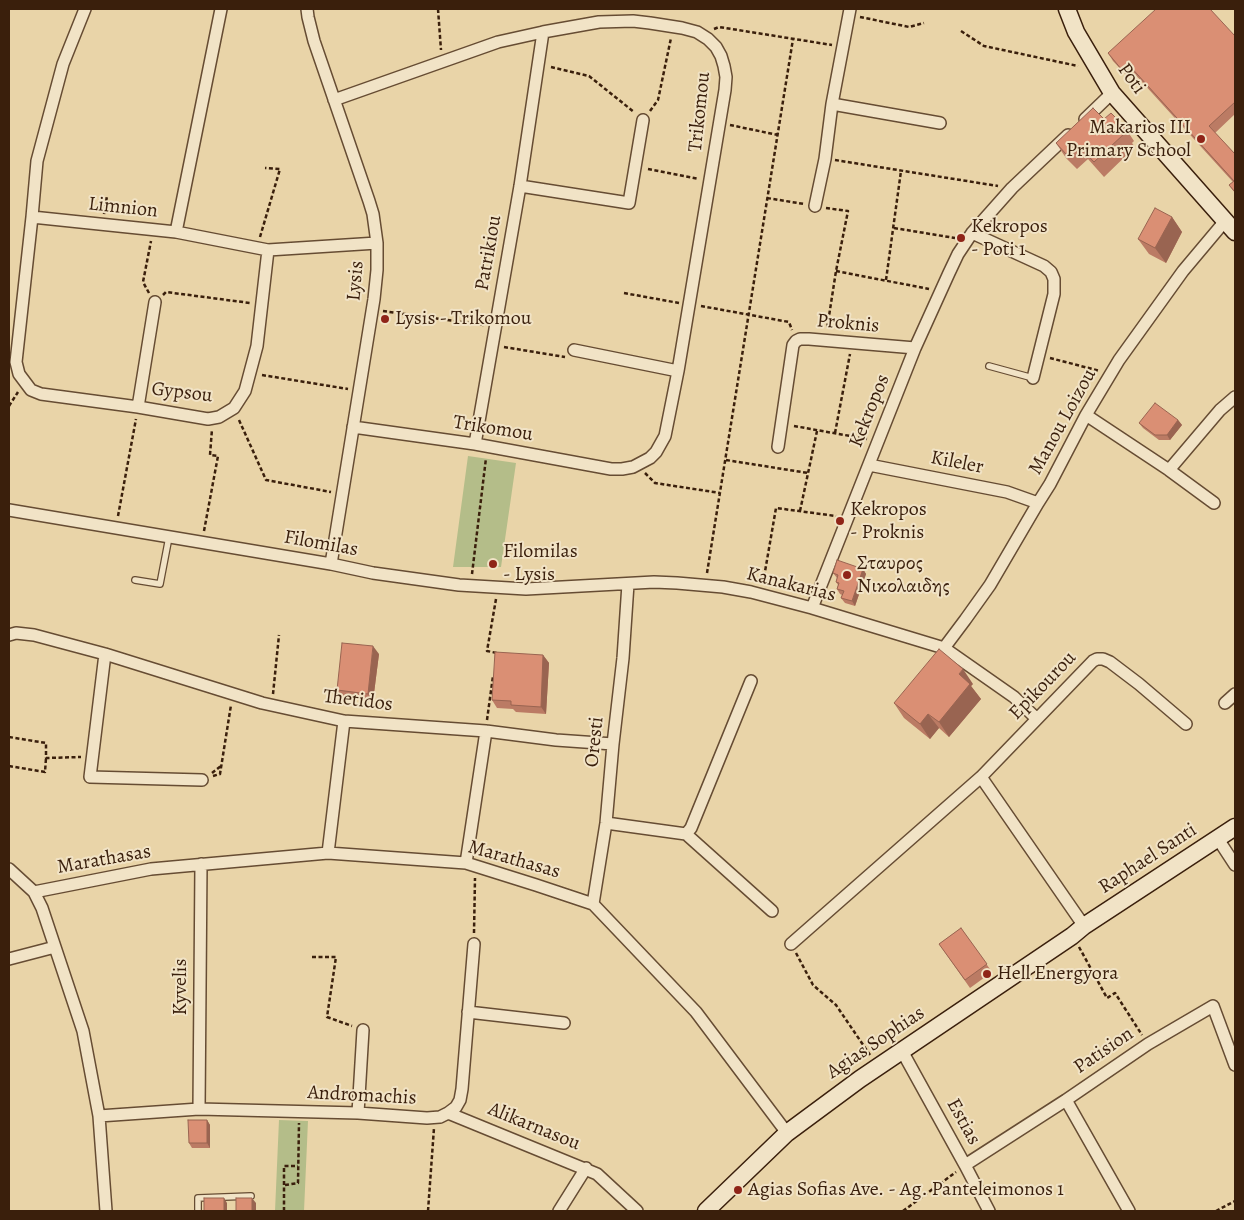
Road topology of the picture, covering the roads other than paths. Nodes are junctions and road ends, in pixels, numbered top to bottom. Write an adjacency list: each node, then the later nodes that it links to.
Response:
1 (85, 9): 14 (street)
2 (221, 9): 16 (street)
3 (308, 9): 8 (street, Lysis)
4 (1067, 9): 7 (street, Poti)
5 (850, 12): 9 (street)
6 (543, 32): 8 (street, Trikomou); 12 (street, Patrikiou); 24 (street, Trikomou)
7 (1112, 93): 15 (street, Poti); 17 (street, Kekropos)
8 (334, 100): 18 (street, Lysis)
9 (832, 104): 11 (street); 13 (street)
10 (643, 120): 12 (street)
11 (940, 123)
12 (520, 186): 30 (street, Patrikiou)
13 (815, 206)
14 (32, 217): 16 (street, Limnion); 27 (street, Gypsou)
15 (1230, 226): 28 (street, Manou Loizou)
16 (176, 232): 19 (street, Limnion)
17 (969, 236): 21 (street, Kekropos); 25 (street)
18 (377, 243): 19 (street, Limnion); 29 (street, Lysis)
19 (263, 249): 27 (street, Gypsou)
20 (155, 302): 27 (street)
21 (916, 348): 31 (street, Proknis); 32 (street, Kekropos)
22 (574, 350): 24 (street)
23 (989, 366): 25 (lane)
24 (678, 371): 30 (street, Trikomou)
25 (1033, 378)
26 (1235, 397): 33 (street)
27 (138, 407)
28 (1086, 416): 33 (street); 34 (street, Manou Loizou)
29 (353, 427): 30 (street, Trikomou); 38 (street, Lysis)
30 (475, 444)
31 (778, 447)
32 (869, 465): 34 (street, Kileler); 41 (street, Kekropos)
33 (1169, 470): 35 (street)
34 (1038, 502): 43 (street, Manou Loizou)
35 (1214, 503)
36 (9, 510): 37 (street, Filomilas)
37 (169, 537): 38 (street, Filomilas); 39 (lane)
38 (331, 564): 40 (street, Filomilas)
39 (135, 580)
40 (628, 584): 41 (street, Kanakarias); 52 (street, Oresti)
41 (812, 608): 43 (street, Kanakarias)
42 (9, 635): 44 (street, Thetidos)
43 (944, 648): 48 (street, Kanakarias)
44 (105, 654): 49 (street, Thetidos); 54 (street)
45 (751, 681): 57 (street)
46 (1235, 694): 47 (street)
47 (1225, 704)
48 (1037, 719): 50 (street, Epikourou); 53 (street, Epikourou)
49 (344, 721): 51 (street, Thetidos); 59 (street)
50 (1186, 724)
51 (486, 732): 52 (street, Thetidos); 61 (street)
52 (613, 744): 55 (street, Oresti)
53 (981, 778): 67 (street); 69 (street, Epikourou)
54 (202, 780)
55 (606, 823): 57 (street); 65 (street, Oresti)
56 (1235, 827): 58 (street, Raphael Santi)
57 (686, 834): 66 (street)
58 (1218, 839): 62 (street); 67 (street, Raphael Santi)
59 (328, 853): 60 (street, Marathasas); 61 (street, Marathasas)
60 (201, 864): 64 (street, Marathasas); 78 (street, Kyvelis)
61 (470, 865): 65 (street, Marathasas)
62 (1235, 865)
63 (9, 869): 64 (street)
64 (34, 892): 70 (street)
65 (593, 904): 82 (street, Marathasas)
66 (772, 911)
67 (1078, 931): 75 (street, Agias Sophias)
68 (474, 944): 72 (street)
69 (791, 944)
70 (55, 947): 71 (street); 81 (street)
71 (9, 960)
72 (468, 1012): 73 (street); 80 (street)
73 (564, 1023)
74 (363, 1030): 79 (street)
75 (902, 1051): 82 (street, Agias Sophias); 83 (street, Estias)
76 (1235, 1065): 77 (street, Patision)
77 (1066, 1100): 83 (street, Patision); 92 (street)
78 (199, 1109): 79 (street, Andromachis); 81 (street, Andromachis)
79 (358, 1113): 80 (street, Andromachis)
80 (448, 1113): 84 (street, Alikarnasou)
81 (99, 1116): 86 (street)
82 (786, 1133): 90 (street, Agias Sophias)
83 (965, 1165): 91 (street, Estias)
84 (586, 1168): 88 (street, Alikarnasou); 89 (street)
85 (251, 1196): 87 (lane)
86 (106, 1211)
87 (198, 1211)
88 (559, 1211)
89 (637, 1211)
90 (706, 1211)
91 (989, 1211)
92 (1129, 1211)

